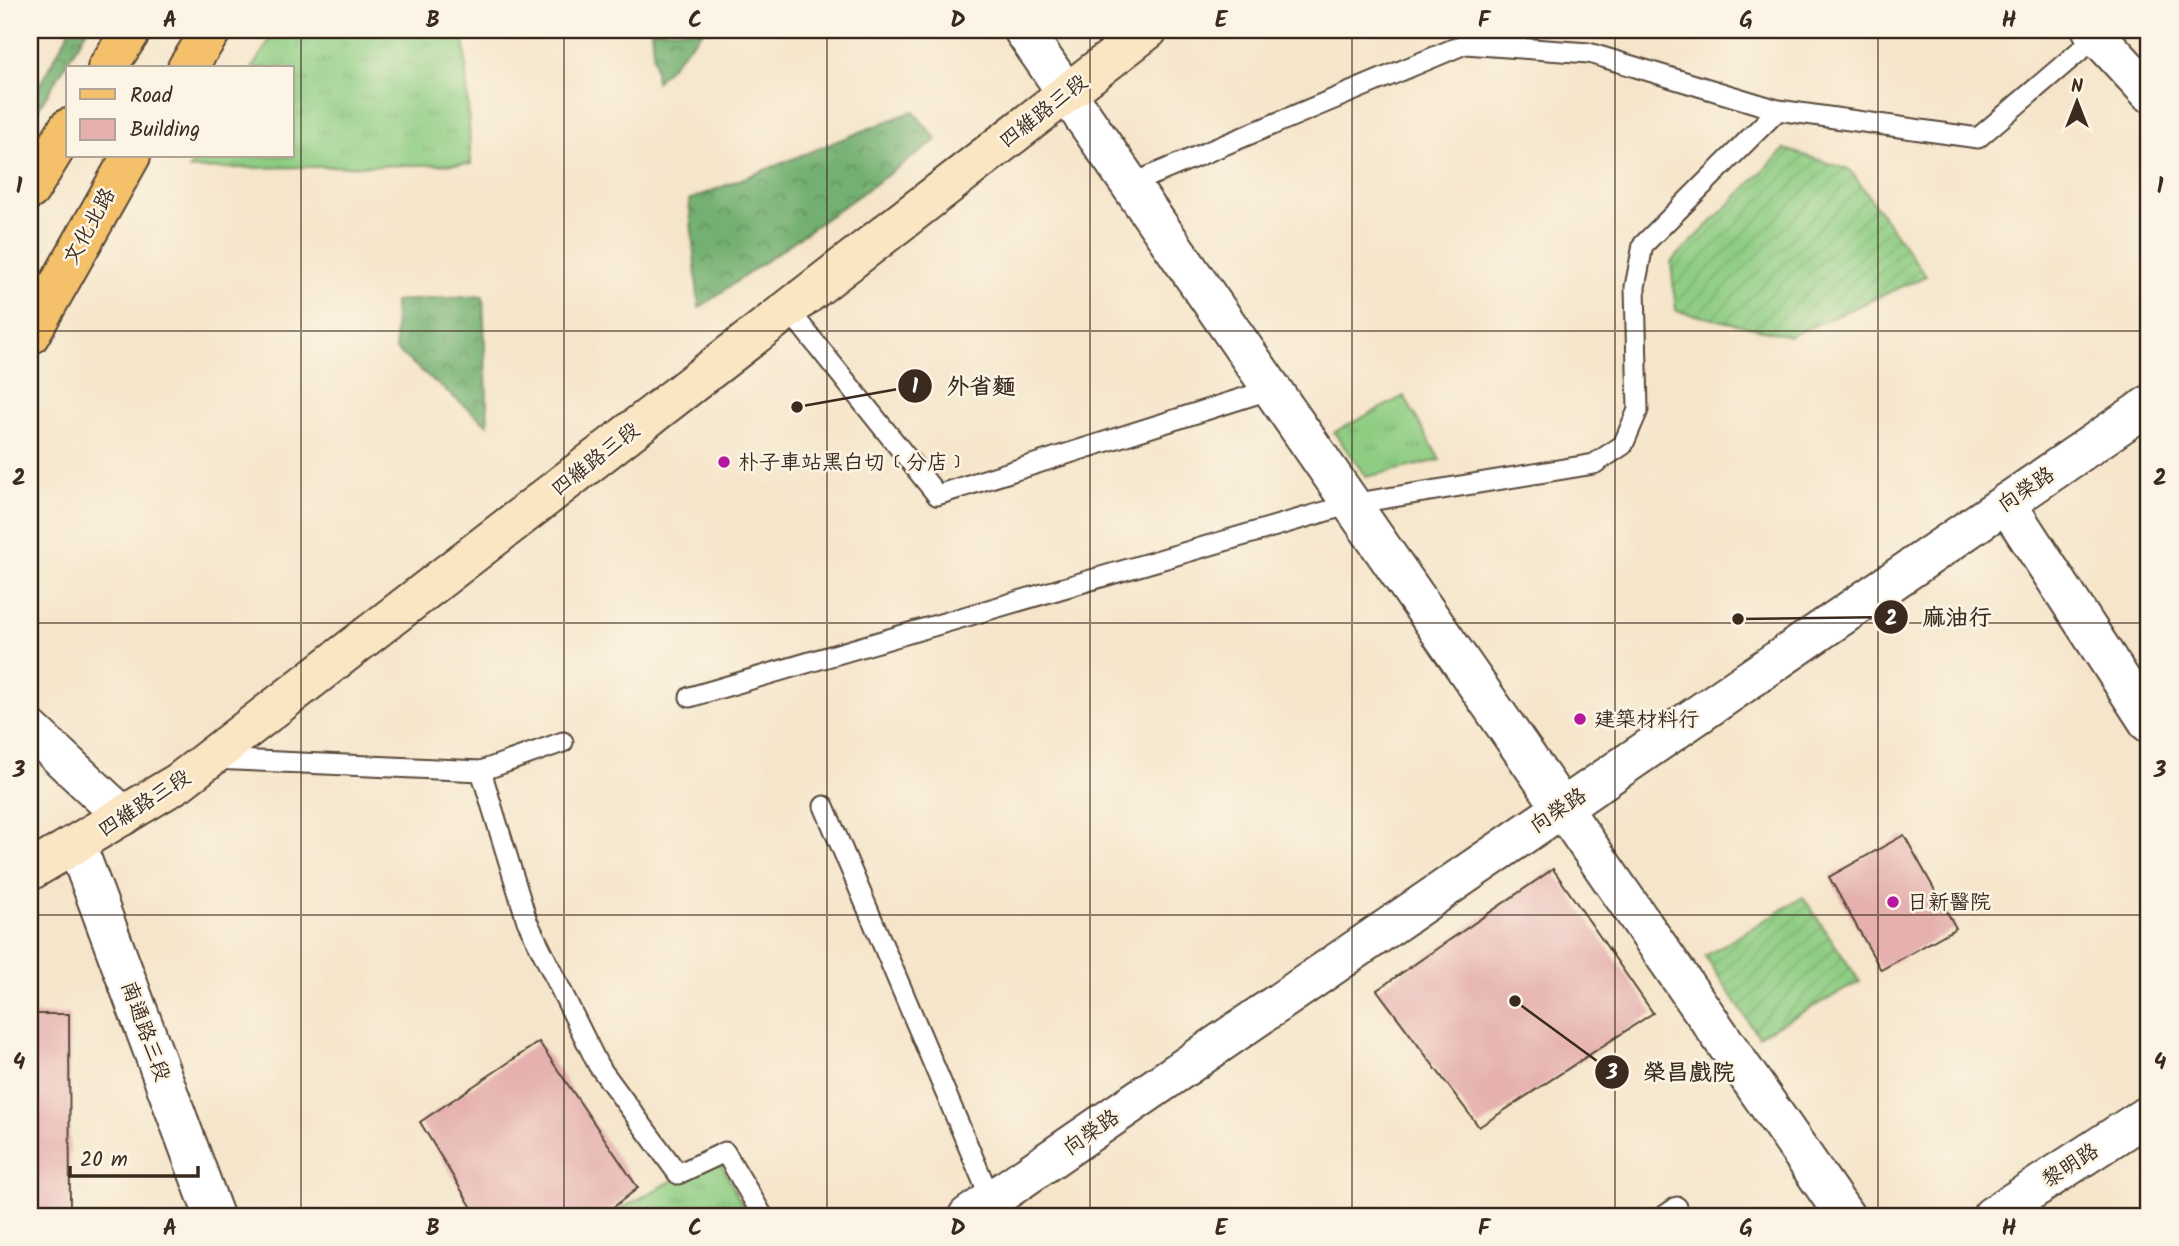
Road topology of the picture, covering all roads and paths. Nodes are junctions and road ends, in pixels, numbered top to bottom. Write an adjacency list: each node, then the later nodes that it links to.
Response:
1 (132, 30): 6 (main road)
2 (212, 30): 7 (main road)
3 (1024, 30): 8 (street)
4 (1148, 30): 8 (street, 四維路三段)
5 (2095, 33): 9 (street); 10 (lane)
6 (108, 66)
7 (188, 66)
8 (1068, 92): 13 (street); 15 (street, 四維路三段)
9 (2149, 92)
10 (1778, 110): 13 (lane); 20 (lane)
11 (66, 131): 14 (main road)
12 (130, 158): 16 (main road, 文化北路)
13 (1130, 184): 17 (street)
14 (30, 190)
15 (788, 309): 17 (lane); 25 (street, 四維路三段)
16 (30, 334)
17 (1272, 389): 20 (street)
18 (2149, 405): 19 (street, 向榮路)
19 (2006, 503): 22 (street); 28 (street, 向榮路)
20 (1351, 504): 21 (lane); 28 (street)
21 (690, 697)
22 (2149, 723)
23 (30, 729): 29 (street)
24 (563, 742): 26 (lane)
25 (209, 759): 26 (lane); 29 (street, 四維路三段)
26 (481, 771): 35 (lane)
27 (824, 806): 33 (lane)
28 (1561, 809): 33 (street, 向榮路); 36 (street)
29 (123, 817): 30 (street, 四維路三段)
30 (77, 846): 31 (street, 四維路三段); 34 (street, 南通路三段)
31 (30, 871)
32 (2149, 1114): 37 (street, 黎明路)
33 (980, 1208)
34 (214, 1216)
35 (763, 1216)
36 (1845, 1216)
37 (1992, 1216)

